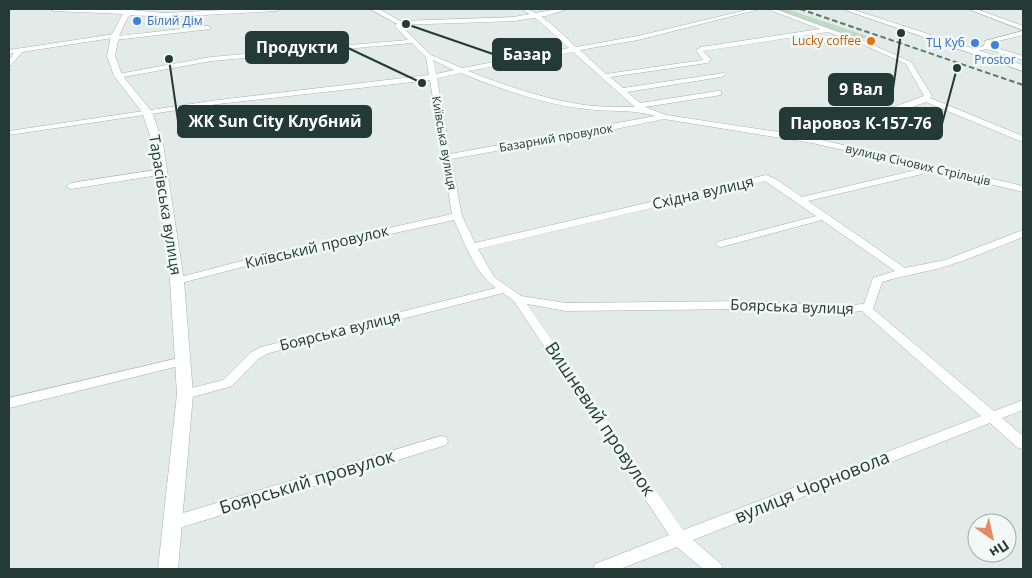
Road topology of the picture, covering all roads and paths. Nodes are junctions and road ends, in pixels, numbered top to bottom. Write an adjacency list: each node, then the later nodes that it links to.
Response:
1 (54, 9): 10 (street)
2 (277, 9): 11 (street)
3 (374, 9): 13 (street)
4 (525, 9): 12 (street, вулиця Січових Стрільців)
5 (564, 9): 12 (street)
6 (757, 9): 21 (street)
7 (770, 9): 16 (street)
8 (844, 9): 23 (street)
9 (974, 9): 15 (street)
10 (132, 10): 11 (street); 18 (street, Тарасівська вулиця)
11 (242, 10)
12 (536, 16): 13 (street); 21 (street, вулиця Січових Стрільців)
13 (399, 23): 19 (street)
14 (208, 28): 18 (street)
15 (1023, 28)
16 (830, 30): 33 (street); 37 (street)
17 (1023, 32): 20 (street)
18 (115, 37): 22 (street); 32 (street, Тарасівська вулиця)
19 (414, 41): 25 (street); 32 (street)
20 (987, 47): 23 (street); 26 (street)
21 (573, 49): 30 (street); 33 (street, вулиця Січових Стрільців)
22 (20, 50): 24 (street); 27 (street)
23 (970, 50): 28 (street)
24 (9, 52)
25 (429, 56): 30 (street); 34 (street, Київська вулиця)
26 (1023, 59): 28 (street)
27 (9, 64)
28 (1012, 64): 29 (street)
29 (1023, 68)
30 (460, 70): 34 (street); 38 (street)
31 (721, 75): 35 (street)
32 (118, 76): 39 (street, Тарасівська вулиця)
33 (604, 76): 35 (street, вулиця Січових Стрільців)
34 (433, 77): 39 (street); 44 (street, Київська вулиця)
35 (620, 91): 38 (street, вулиця Січових Стрільців)
36 (718, 93): 38 (street)
37 (926, 99): 42 (street); 43 (street)
38 (640, 108): 40 (street, вулиця Січових Стрільців)
39 (147, 112): 41 (street); 46 (street, Тарасівська вулиця)
40 (665, 117): 43 (street, вулиця Січових Стрільців); 44 (street, Базарний провулок)
41 (9, 133)
42 (1023, 139)
43 (812, 140): 45 (street, вулиця Січових Стрільців)
44 (446, 157): 50 (street, Київська вулиця)
45 (925, 166): 48 (street, вулиця Січових Стрільців); 49 (street)
46 (162, 172): 47 (street); 56 (street, Тарасівська вулиця)
47 (71, 186)
48 (1023, 189)
49 (800, 200): 51 (street, Східна вулиця); 54 (street, Східна вулиця)
50 (457, 216): 54 (street, Київська вулиця); 56 (street, Київський провулок)
51 (824, 217): 53 (street); 55 (street)
52 (1023, 233): 55 (street, Боярська вулиця)
53 (721, 244)
54 (472, 247): 57 (street, Київська вулиця)
55 (903, 272): 59 (street, Боярська вулиця)
56 (177, 281): 60 (street, Тарасівська вулиця)
57 (506, 289): 58 (street, Київська вулиця); 61 (street, Боярська вулиця)
58 (518, 298): 59 (street, Боярська вулиця); 68 (street, Вишневий провулок)
59 (865, 308): 64 (street)
60 (183, 361): 61 (street, Тарасівська вулиця); 62 (street)
61 (185, 394): 67 (street, Тарасівська вулиця)
62 (9, 404)
63 (1023, 405): 64 (street, вулиця Чорновола)
64 (991, 417): 66 (street); 68 (street, вулиця Чорновола)
65 (441, 442): 67 (street, Боярський провулок)
66 (1023, 444)
67 (173, 523): 69 (street, Тарасівська вулиця)
68 (681, 540): 70 (street, вулиця Чорновола); 71 (street, Вишневий провулок)
69 (168, 569)
70 (601, 569)
71 (715, 569)

